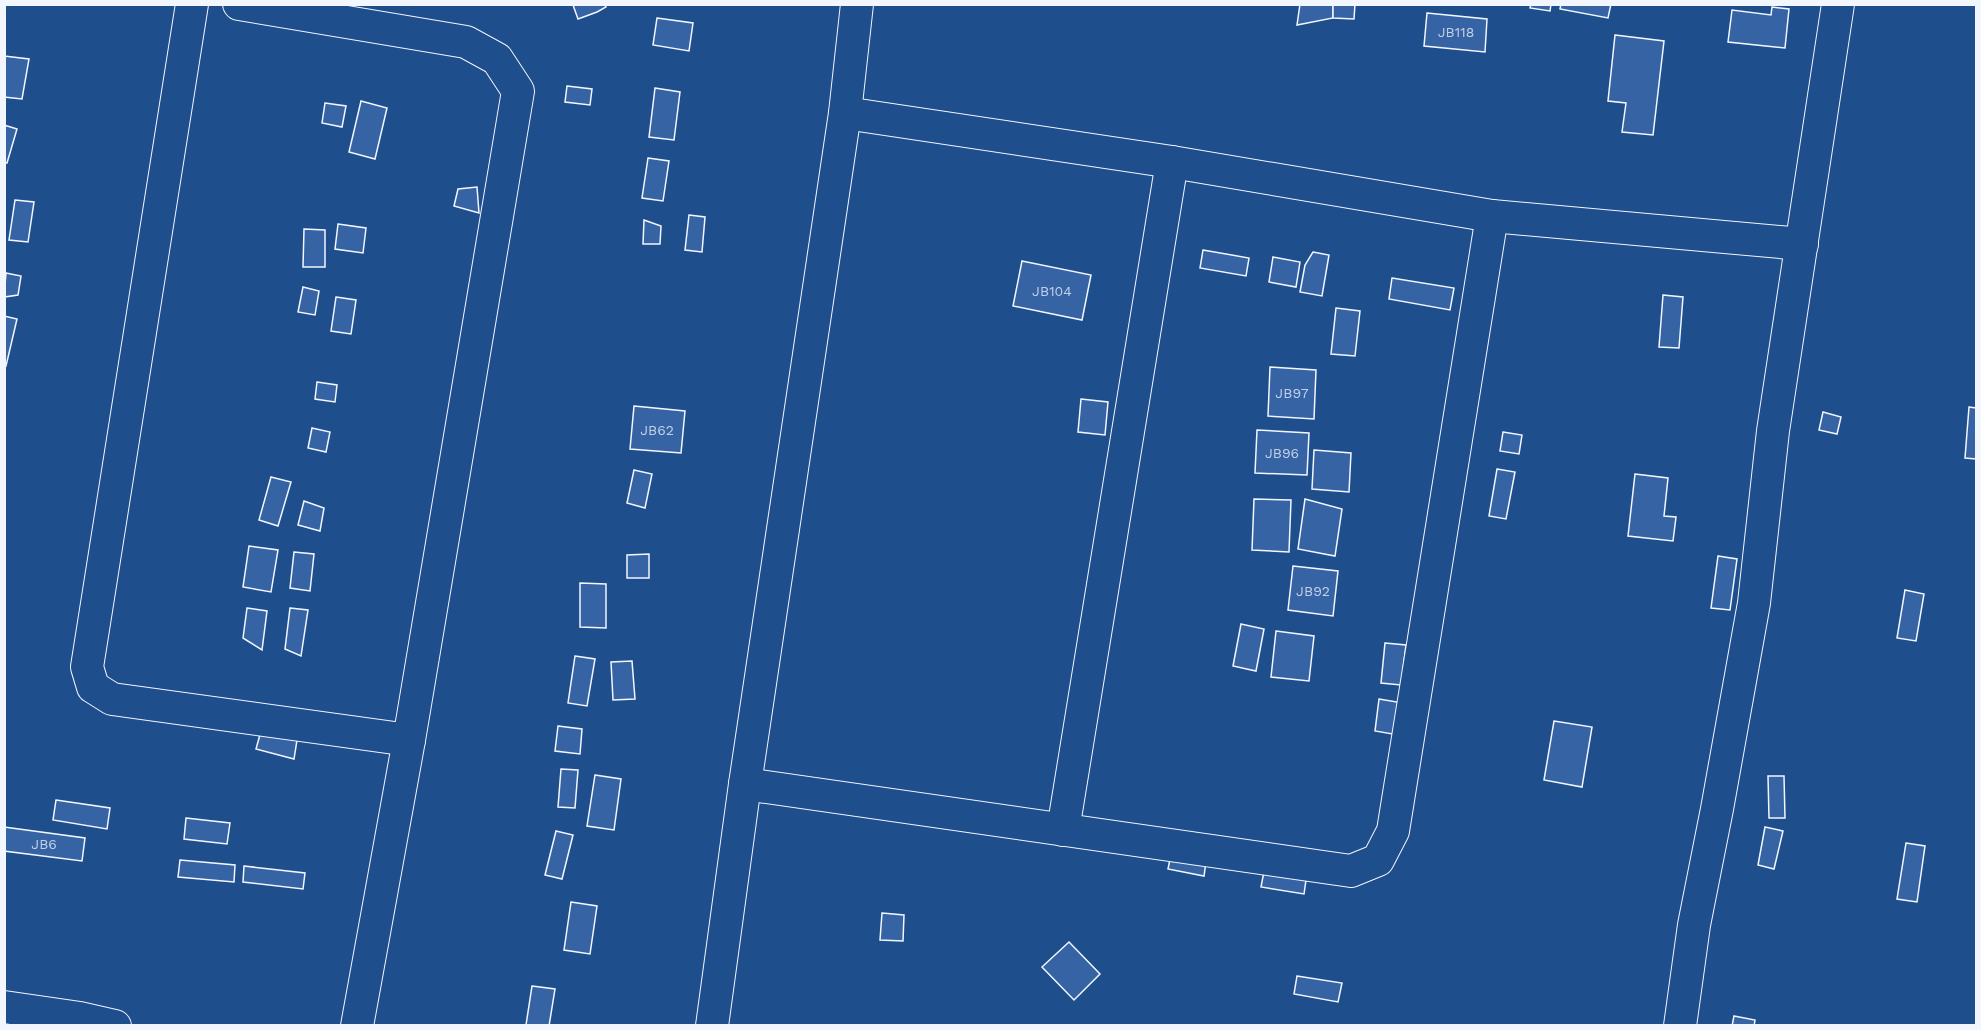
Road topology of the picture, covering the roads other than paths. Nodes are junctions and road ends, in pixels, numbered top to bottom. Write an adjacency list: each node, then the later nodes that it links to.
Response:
1 (192, 4): 9 (street)
2 (239, 4): 9 (street)
3 (857, 4): 5 (street)
4 (1838, 4): 8 (street)
5 (845, 113): 6 (street); 10 (street)
6 (1172, 162): 7 (street); 11 (street)
7 (1492, 216): 8 (street); 11 (street)
8 (1802, 244): 17 (street)
9 (409, 740): 15 (street)
10 (745, 784): 11 (street); 16 (street)
11 (1064, 830)
12 (4, 1007): 13 (street)
13 (80, 1022): 14 (street)
14 (115, 1026)
15 (357, 1026)
16 (711, 1026)
17 (1680, 1026)

